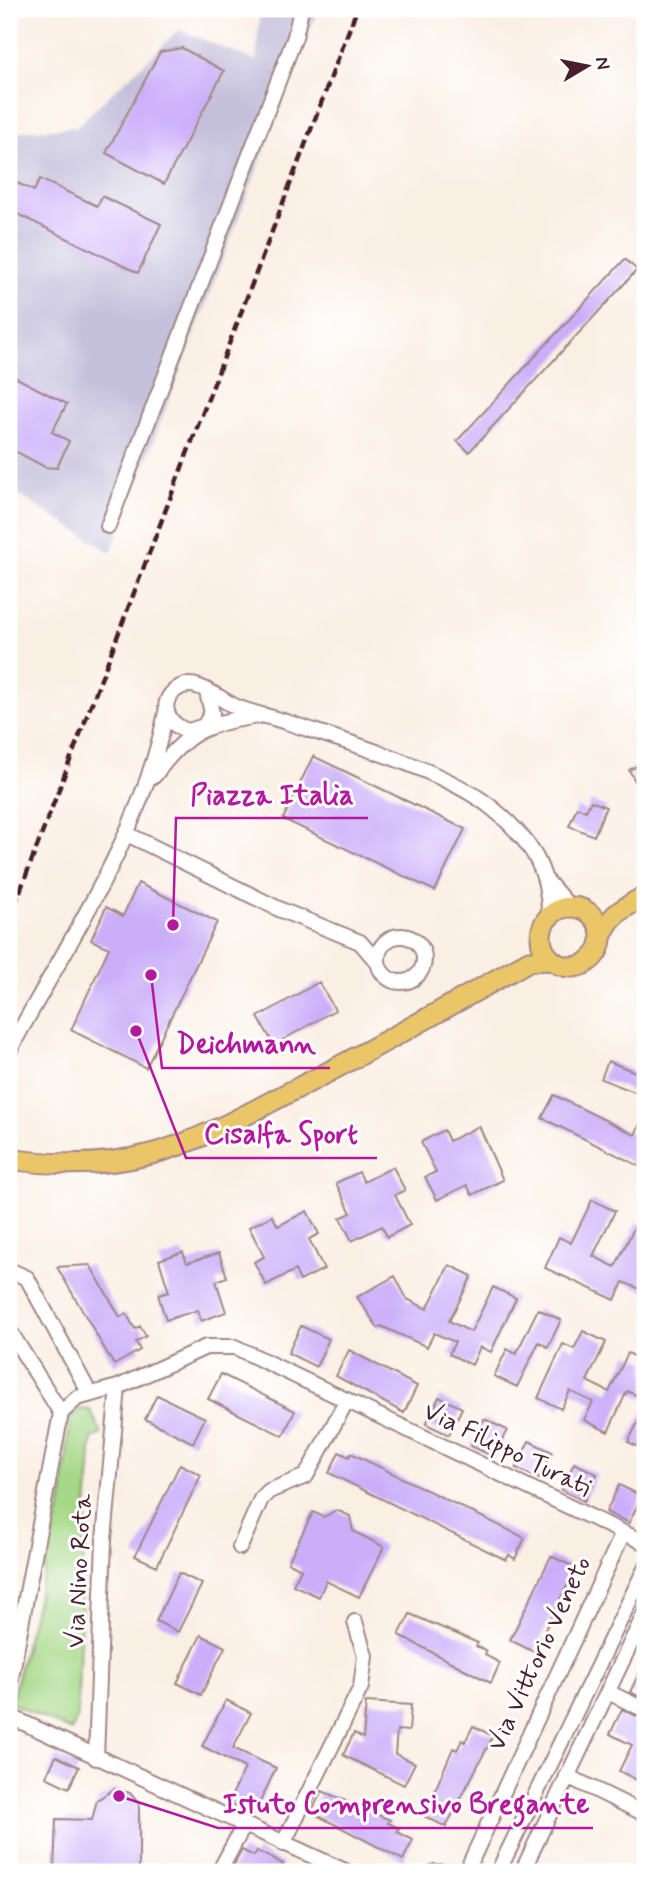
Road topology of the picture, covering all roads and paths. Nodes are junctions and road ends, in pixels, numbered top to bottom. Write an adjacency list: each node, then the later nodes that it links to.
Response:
1 (301, 9): 2 (street)
2 (108, 526)
3 (207, 692): 4 (street); 5 (street); 6 (street)
4 (166, 712): 6 (street); 7 (street)
5 (266, 715): 6 (street); 9 (street)
6 (197, 730): 7 (street)
7 (149, 782): 8 (street)
8 (127, 834): 16 (street); 19 (street)
9 (544, 876): 11 (street); 13 (street)
10 (645, 896): 12 (main road)
11 (582, 910): 12 (main road); 13 (main road); 14 (main road)
12 (615, 913): 14 (main road)
13 (549, 917): 17 (main road)
14 (601, 938): 17 (main road)
15 (389, 939): 16 (street); 18 (street); 18 (street)
16 (360, 942): 18 (street)
17 (546, 952): 20 (main road)
18 (377, 963)
19 (9, 1051)
20 (9, 1159)
21 (9, 1270): 24 (street)
22 (9, 1330): 26 (street)
23 (118, 1387): 24 (street, Via Filippo Turati); 25 (street, Via Filippo Turati); 38 (street, Via Nino Rota)
24 (90, 1394): 26 (street, Via Filippo Turati)
25 (347, 1400): 27 (street, Via Filippo Turati); 29 (street)
26 (61, 1413): 33 (street)
27 (623, 1533): 28 (street, Via Filippo Turati); 46 (street, Via Vittorio Veneto)
28 (645, 1543)
29 (240, 1547)
30 (645, 1569): 47 (street)
31 (645, 1613): 35 (street)
32 (355, 1622): 42 (street)
33 (14, 1637): 34 (street)
34 (9, 1688)
35 (608, 1692): 36 (street); 39 (street)
36 (645, 1710)
37 (9, 1716): 38 (street)
38 (96, 1758): 41 (street)
39 (568, 1776): 40 (street); 48 (street)
40 (645, 1814)
41 (243, 1826): 42 (street); 43 (street)
42 (283, 1844): 44 (street)
43 (219, 1872)
44 (347, 1872)
45 (434, 1872): 46 (street)
46 (464, 1872)
47 (498, 1872)
48 (522, 1872)

